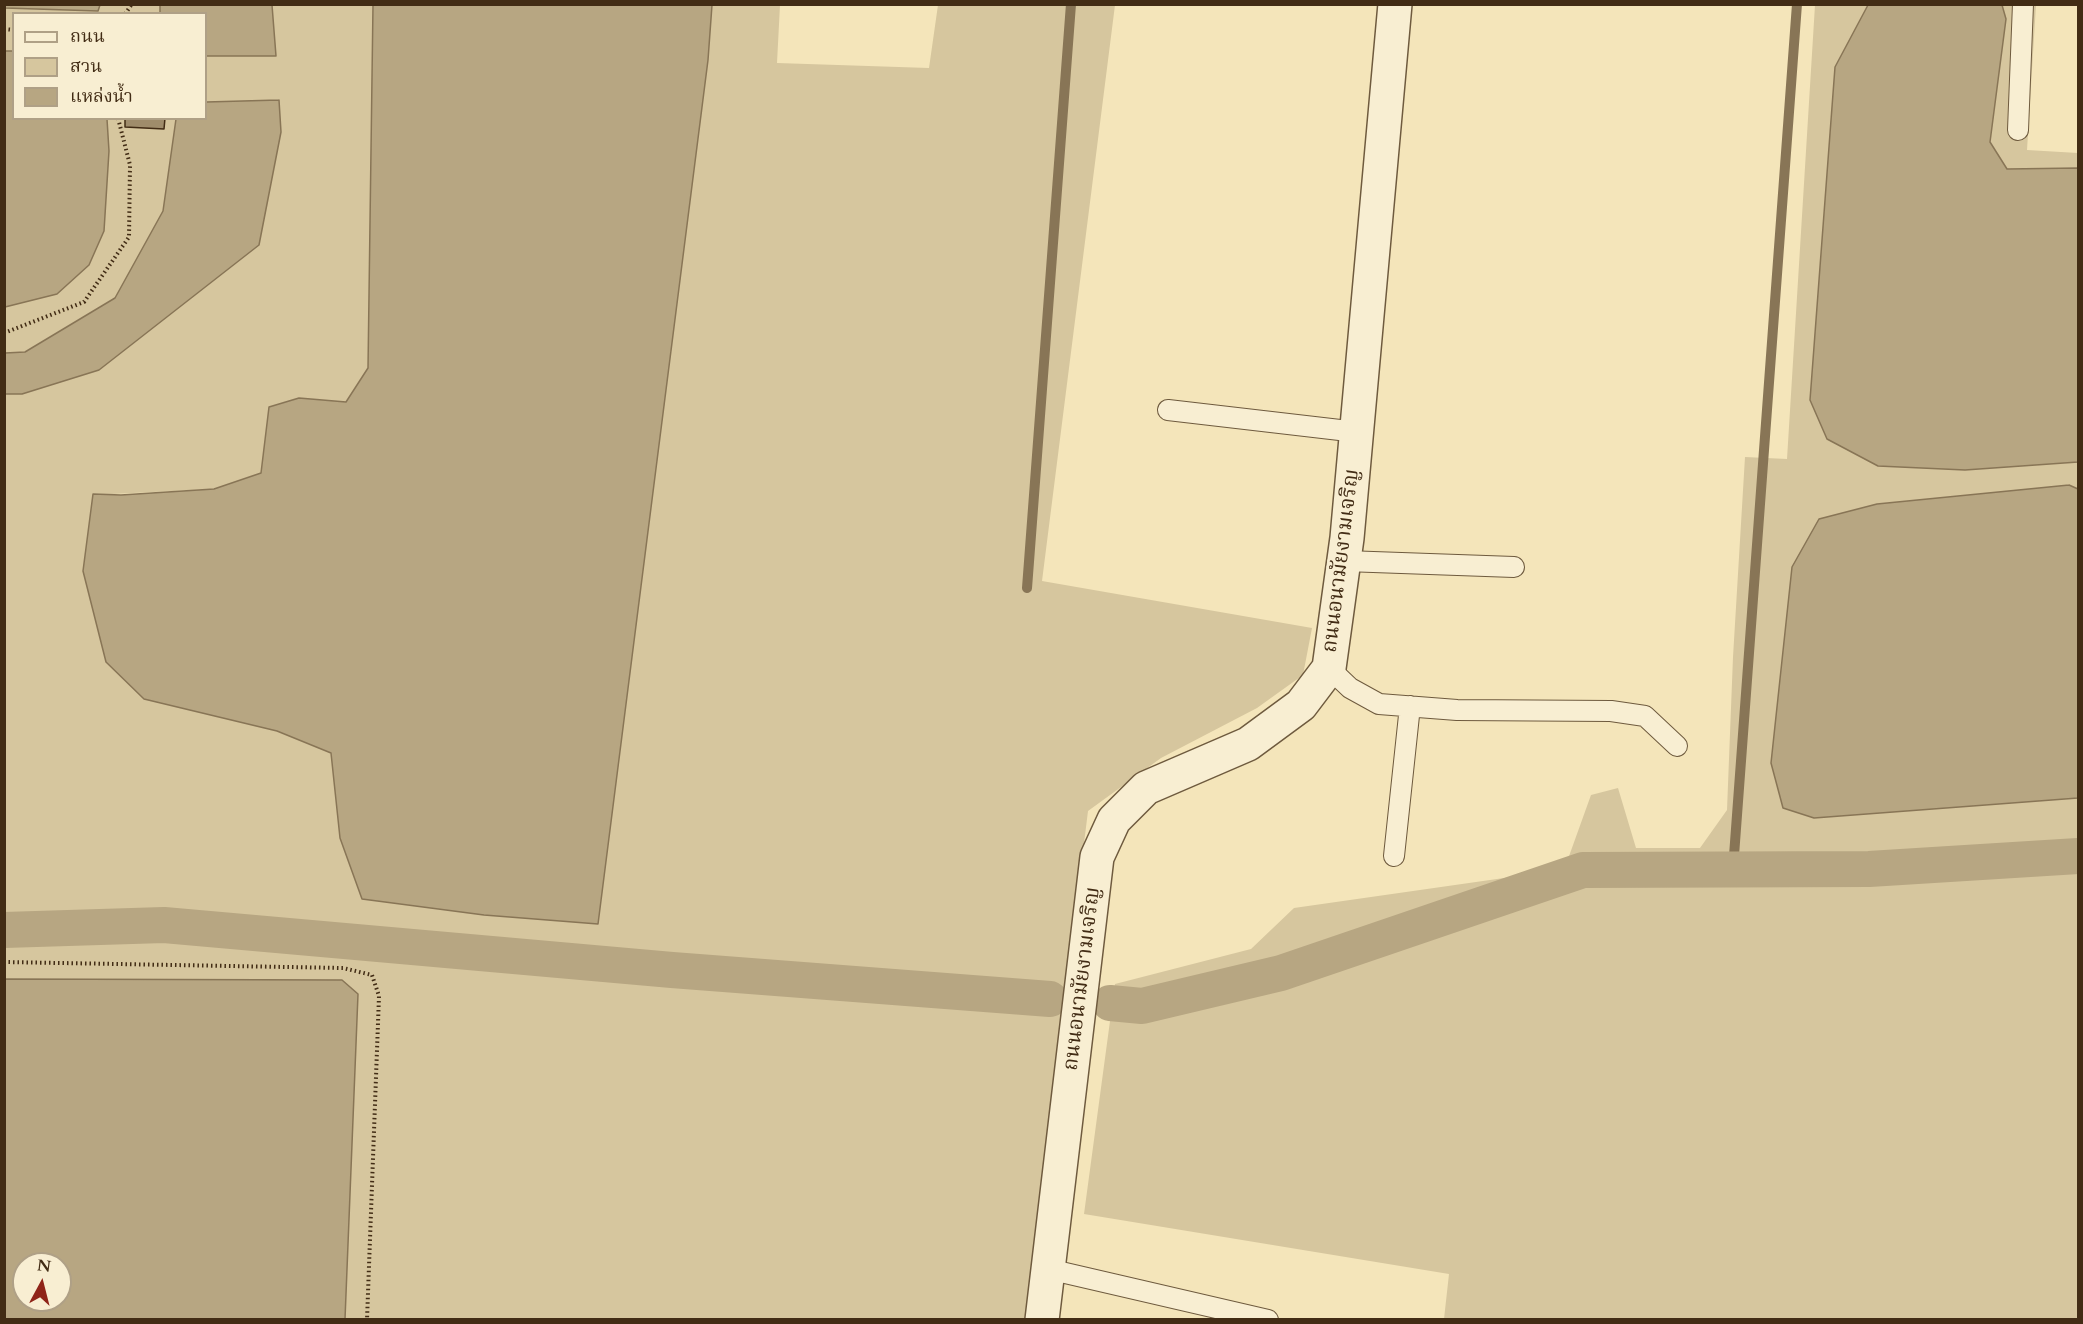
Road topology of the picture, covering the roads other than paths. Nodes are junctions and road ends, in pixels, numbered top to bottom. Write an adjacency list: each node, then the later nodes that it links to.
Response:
1 (1395, 4): 5 (street, ถนนอนามัยงามเจริญ)
2 (2023, 4): 3 (lane)
3 (2018, 130)
4 (1168, 410): 5 (lane)
5 (1357, 432): 6 (street, ถนนอนามัยงามเจริญ)
6 (1345, 561): 7 (lane); 8 (street, ถนนอนามัยงามเจริญ)
7 (1514, 567)
8 (1329, 668): 9 (lane); 12 (street, ถนนอนามัยงามเจริญ)
9 (1410, 706): 10 (lane); 11 (lane)
10 (1677, 746)
11 (1395, 856)
12 (1048, 1269): 13 (street, ถนนอนามัยงามเจริญ); 14 (lane)
13 (1042, 1320)
14 (1268, 1320)

